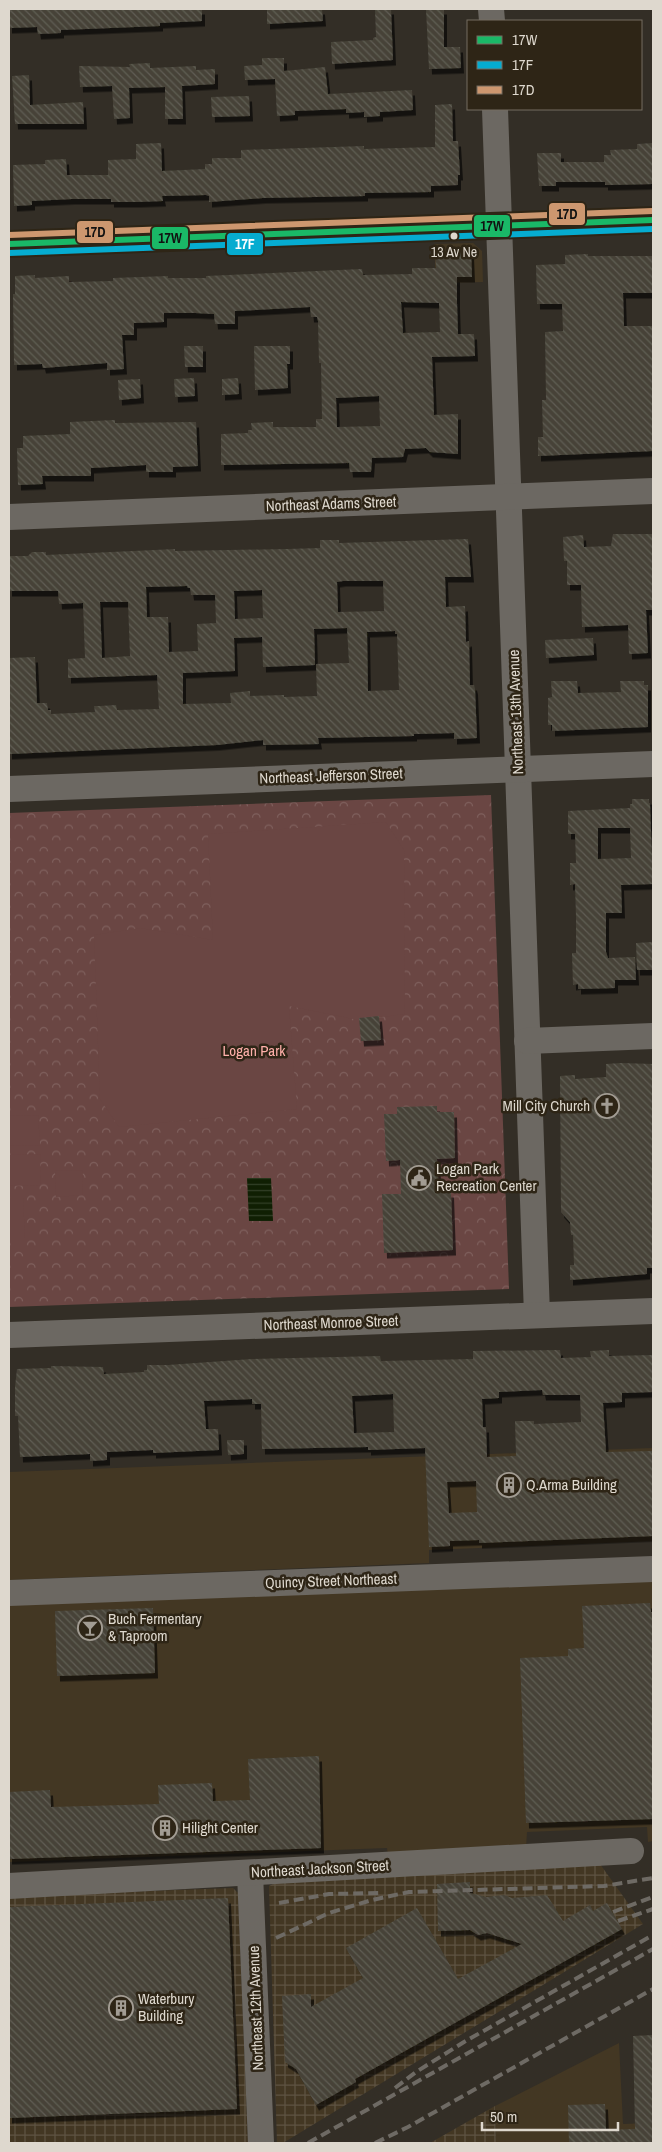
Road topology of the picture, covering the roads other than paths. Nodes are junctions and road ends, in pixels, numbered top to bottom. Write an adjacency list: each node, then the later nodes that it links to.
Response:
1 (495, 110): 3 (street, Northeast 13th Avenue)
2 (653, 220): 3 (street)
3 (498, 226): 4 (street); 6 (street, Northeast 13th Avenue)
4 (9, 244)
5 (653, 491): 6 (street, Northeast Adams Street)
6 (508, 496): 7 (street, Northeast Adams Street); 9 (street, Northeast 13th Avenue)
7 (9, 517)
8 (653, 764): 9 (street, Northeast Jefferson Street)
9 (518, 769): 10 (street, Northeast Jefferson Street); 12 (street, Northeast 13th Avenue)
10 (9, 789)
11 (653, 1036): 12 (street)
12 (528, 1041): 14 (street, Northeast 13th Avenue)
13 (653, 1311): 14 (street, Northeast Monroe Street)
14 (537, 1315): 15 (street, Northeast Monroe Street)
15 (9, 1334)
16 (653, 1569): 17 (street, Quincy Street Northeast)
17 (9, 1593)
18 (632, 1851): 19 (street, Northeast Jackson Street)
19 (250, 1873): 20 (street, Northeast Jackson Street); 21 (street, Northeast 12th Avenue)
20 (9, 1886)
21 (261, 2143)

